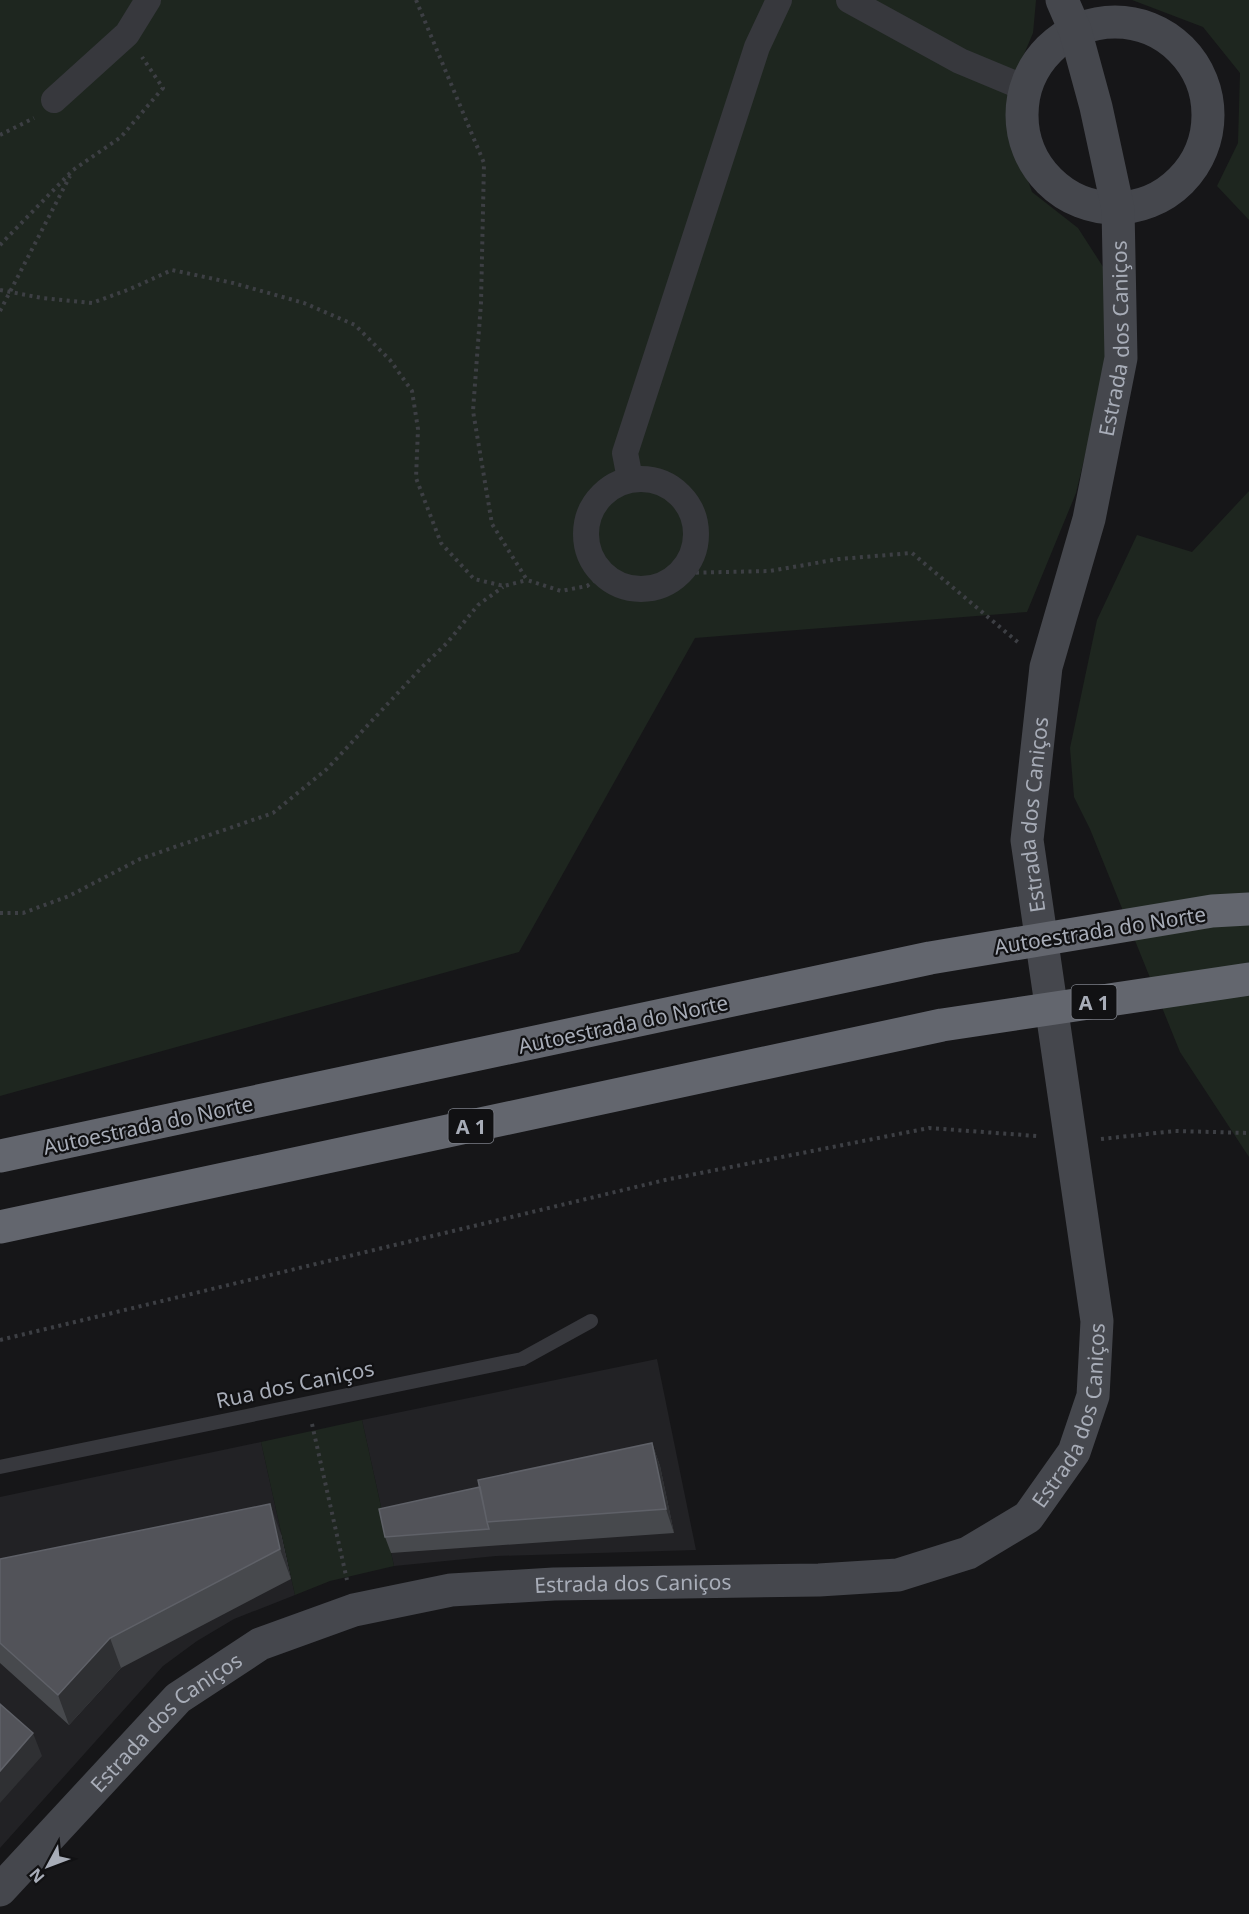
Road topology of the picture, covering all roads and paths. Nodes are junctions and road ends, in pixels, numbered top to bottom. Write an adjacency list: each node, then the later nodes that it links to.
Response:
1 (148, 0): 7 (street)
2 (416, 0): 20 (path)
3 (778, 0): 17 (street)
4 (849, 0): 8 (street)
5 (1062, 0): 6 (street, Estrada dos Caniços)
6 (1076, 30): 8 (street, Estrada dos Caniços); 12 (street, Estrada dos Caniços); 12 (street, Estrada dos Caniços)
7 (127, 34): 9 (street); 11 (path)
8 (1025, 88): 12 (street, Estrada dos Caniços)
9 (54, 100): 10 (path)
10 (0, 135)
11 (73, 170): 13 (path); 15 (path)
12 (1118, 209): 22 (street, Estrada dos Caniços)
13 (0, 245)
14 (0, 290): 15 (path)
15 (10, 293): 16 (path); 21 (path)
16 (0, 311)
17 (630, 479): 18 (street); 19 (street)
18 (681, 573): 19 (street); 22 (path)
19 (603, 575): 20 (path)
20 (527, 580): 21 (path)
21 (504, 586): 24 (path)
22 (1046, 667): 27 (street, Estrada dos Caniços)
23 (1249, 909): 28 (highway, Autoestrada do Norte)
24 (0, 913)
25 (1247, 979): 29 (highway, A 1)
26 (1249, 1133): 27 (path)
27 (1071, 1138): 31 (path); 34 (street, Estrada dos Caniços)
28 (0, 1156)
29 (0, 1227)
30 (591, 1321): 32 (lane, Rua dos Caniços)
31 (0, 1340)
32 (308, 1404): 33 (lane, Rua dos Caniços); 34 (path)
33 (0, 1467)
34 (354, 1610): 35 (street, Estrada dos Caniços)
35 (0, 1890)

